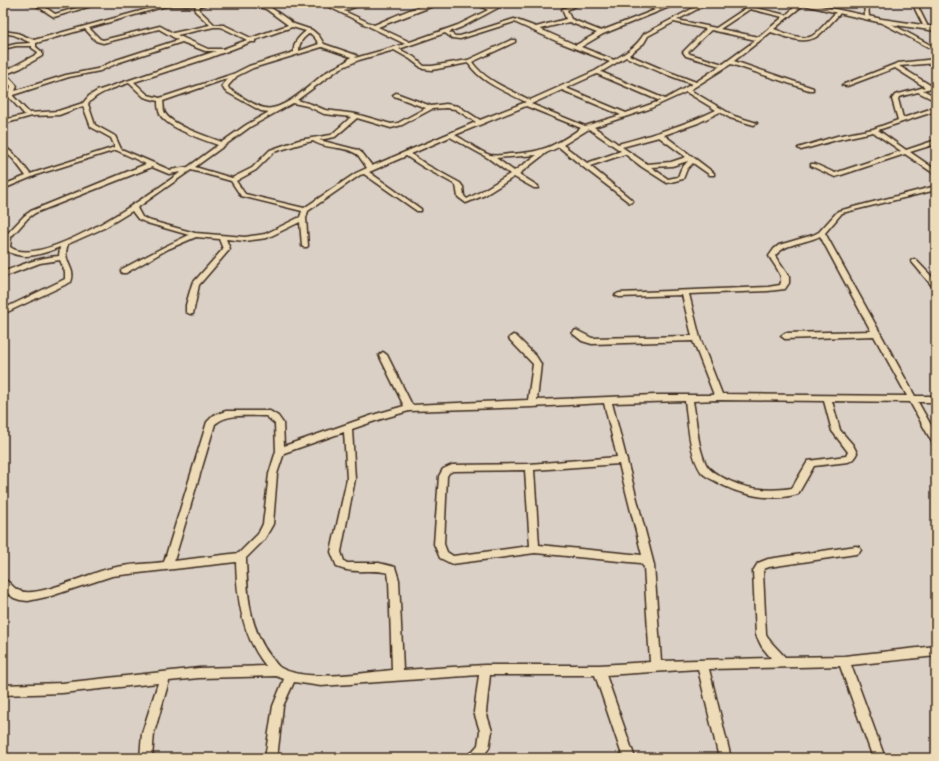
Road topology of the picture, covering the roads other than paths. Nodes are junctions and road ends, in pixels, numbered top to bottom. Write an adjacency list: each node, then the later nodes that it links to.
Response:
1 (25, 3): 19 (street)
2 (99, 3): 19 (street)
3 (213, 3): 22 (street)
4 (247, 3): 23 (street)
5 (323, 3): 28 (street)
6 (363, 3): 28 (street)
7 (439, 3): 38 (street)
8 (476, 3): 25 (street)
9 (505, 3): 25 (street)
10 (581, 3): 32 (street)
11 (642, 3): 26 (street)
12 (677, 3): 26 (street)
13 (701, 3): 33 (street)
14 (730, 3): 24 (street)
15 (800, 3): 29 (main road); 30 (street)
16 (810, 3): 31 (main road)
17 (866, 3): 31 (street)
18 (917, 3): 36 (street)
19 (38, 4)
20 (178, 4): 22 (street); 39 (street)
21 (280, 4): 23 (street); 27 (street)
22 (198, 6): 37 (street)
23 (265, 7): 27 (street)
24 (749, 8): 30 (street); 43 (street)
25 (492, 10): 47 (street)
26 (658, 10): 49 (street)
27 (272, 11): 35 (street)
28 (340, 11): 38 (street)
29 (839, 12): 34 (main road); 44 (street)
30 (786, 16): 44 (street)
31 (867, 16): 36 (main road)
32 (569, 20): 42 (street); 49 (street)
33 (673, 20): 40 (street); 63 (street)
34 (882, 21): 41 (main road); 61 (street)
35 (292, 25): 45 (street); 52 (street)
36 (925, 25): 41 (main road)
37 (214, 26): 48 (street); 52 (street)
38 (374, 27): 55 (street)
39 (86, 28): 48 (street); 54 (street)
40 (710, 28): 43 (street); 69 (street)
41 (936, 28)
42 (536, 29): 47 (street); 57 (street)
43 (717, 29): 50 (street)
44 (771, 30): 50 (street)
45 (310, 31): 56 (street); 62 (street)
46 (3, 32): 54 (street)
47 (446, 32): 55 (street)
48 (173, 34): 51 (street)
49 (601, 34): 57 (street)
50 (760, 39): 68 (street)
51 (182, 40): 60 (street); 83 (street)
52 (253, 40): 60 (street)
53 (512, 41): 65 (street)
54 (34, 43): 58 (street); 72 (street)
55 (410, 44): 59 (street)
56 (322, 45): 62 (street); 64 (street)
57 (577, 47): 67 (street)
58 (3, 48)
59 (394, 48): 64 (street); 65 (street)
60 (224, 50): 74 (street)
61 (936, 50)
62 (297, 53): 73 (street)
63 (626, 55): 67 (street); 75 (street)
64 (352, 59): 88 (street)
65 (469, 61): 90 (street)
66 (936, 61): 70 (street)
67 (615, 62): 71 (street)
68 (731, 62): 69 (street); 80 (street)
69 (724, 66): 75 (street)
70 (896, 66): 76 (street); 78 (street)
71 (596, 72): 79 (street); 89 (street)
72 (3, 74): 83 (street)
73 (235, 75): 86 (street); 94 (street)
74 (130, 81): 86 (street); 91 (street)
75 (698, 84): 81 (street)
76 (845, 85)
77 (936, 85): 78 (street)
78 (929, 87): 82 (street)
79 (562, 88): 90 (street); 97 (street)
80 (811, 89)
81 (686, 90): 89 (street); 96 (street)
82 (919, 90): 87 (street); 101 (street)
83 (11, 94): 84 (street); 98 (street)
84 (3, 96)
85 (396, 96): 92 (street)
86 (160, 100): 112 (street)
87 (936, 100)
88 (293, 101): 95 (street); 99 (street)
89 (665, 101): 97 (street)
90 (528, 103): 103 (street); 105 (street)
91 (85, 104): 98 (street); 116 (street)
92 (430, 108): 99 (street); 103 (street)
93 (936, 109): 101 (street)
94 (263, 110): 95 (street); 100 (street)
95 (278, 110): 100 (street)
96 (720, 110): 104 (street); 108 (street)
97 (624, 114): 105 (street)
98 (31, 115): 102 (street)
99 (356, 116): 109 (street)
100 (262, 118): 112 (street)
101 (901, 120): 106 (street)
102 (3, 122)
103 (480, 122): 107 (street)
104 (754, 123)
105 (587, 127): 113 (street); 114 (street)
106 (874, 130): 118 (street); 121 (street)
107 (451, 135): 122 (street); 123 (street)
108 (660, 135): 114 (street); 124 (street)
109 (333, 136): 110 (street); 117 (street)
110 (313, 139): 117 (street); 137 (street)
111 (936, 142): 121 (street)
112 (222, 144): 129 (street)
113 (559, 144): 119 (street); 127 (street)
114 (618, 146): 120 (street)
115 (3, 147): 136 (street)
116 (117, 148): 125 (street); 136 (street)
117 (348, 148): 130 (street)
118 (801, 148)
119 (544, 151): 123 (street); 134 (street)
120 (625, 152): 127 (street); 128 (street)
121 (906, 152): 126 (street); 133 (street)
122 (406, 153): 130 (street); 134 (street)
123 (490, 157): 134 (street)
124 (691, 159): 128 (street); 128 (street); 135 (street)
125 (150, 165): 132 (street); 151 (street)
126 (813, 165)
127 (585, 166): 142 (street)
128 (644, 166)
129 (191, 168): 132 (street); 137 (street); 139 (street)
130 (370, 168): 131 (street)
131 (364, 171): 144 (street); 145 (street)
132 (169, 172): 139 (street)
133 (936, 173)
134 (513, 174): 140 (street)
135 (712, 174)
136 (29, 176): 138 (street)
137 (233, 180): 144 (street)
138 (3, 187)
139 (164, 187): 143 (street)
140 (536, 187)
141 (936, 188): 147 (street)
142 (630, 201)
143 (134, 209): 148 (street); 150 (street)
144 (305, 210): 146 (street)
145 (419, 210)
146 (303, 218): 149 (street); 152 (street)
147 (822, 233): 160 (street); 165 (street)
148 (195, 235): 149 (street); 157 (street)
149 (221, 237): 163 (street)
150 (65, 244): 153 (street); 154 (street)
151 (5, 245): 153 (street)
152 (305, 246)
153 (35, 254): 156 (street)
154 (61, 258): 156 (street); 162 (street)
155 (914, 261): 159 (street)
156 (28, 265): 158 (street)
157 (124, 271)
158 (3, 275)
159 (936, 285)
160 (685, 293): 161 (street); 168 (street)
161 (619, 295)
162 (3, 312)
163 (190, 312)
164 (576, 333): 168 (street)
165 (876, 333): 166 (street); 173 (street)
166 (785, 336)
167 (513, 338): 176 (street)
168 (696, 338): 171 (street)
169 (383, 355): 177 (street)
170 (689, 398): 171 (street); 172 (street); 175 (street)
171 (719, 398): 172 (street)
172 (828, 398): 173 (street)
173 (911, 399): 174 (street); 179 (street)
174 (936, 399)
175 (607, 400): 176 (street); 181 (street)
176 (532, 404): 177 (street)
177 (409, 408): 178 (street)
178 (348, 427): 180 (street); 197 (street)
179 (936, 442)
180 (280, 451): 185 (street); 186 (street)
181 (622, 460): 182 (street); 187 (street)
182 (529, 468): 183 (street); 183 (street)
183 (535, 549): 187 (street)
184 (856, 550): 191 (street)
185 (241, 557): 186 (street); 196 (street)
186 (168, 565): 188 (street)
187 (648, 565): 193 (street)
188 (3, 583)
189 (936, 651): 190 (street)
190 (844, 661): 191 (street); 207 (street)
191 (782, 662): 192 (street)
192 (702, 664): 193 (street); 206 (street)
193 (656, 666): 195 (street)
194 (485, 670): 195 (street); 197 (street); 201 (street)
195 (599, 670): 205 (street)
196 (276, 671): 198 (street); 199 (street)
197 (398, 674): 199 (street)
198 (165, 676): 200 (street); 202 (street)
199 (291, 677): 203 (street)
200 (3, 690)
201 (482, 753): 204 (street)
202 (146, 758)
203 (271, 758)
204 (474, 758)
205 (629, 758)
206 (725, 758)
207 (879, 758)

